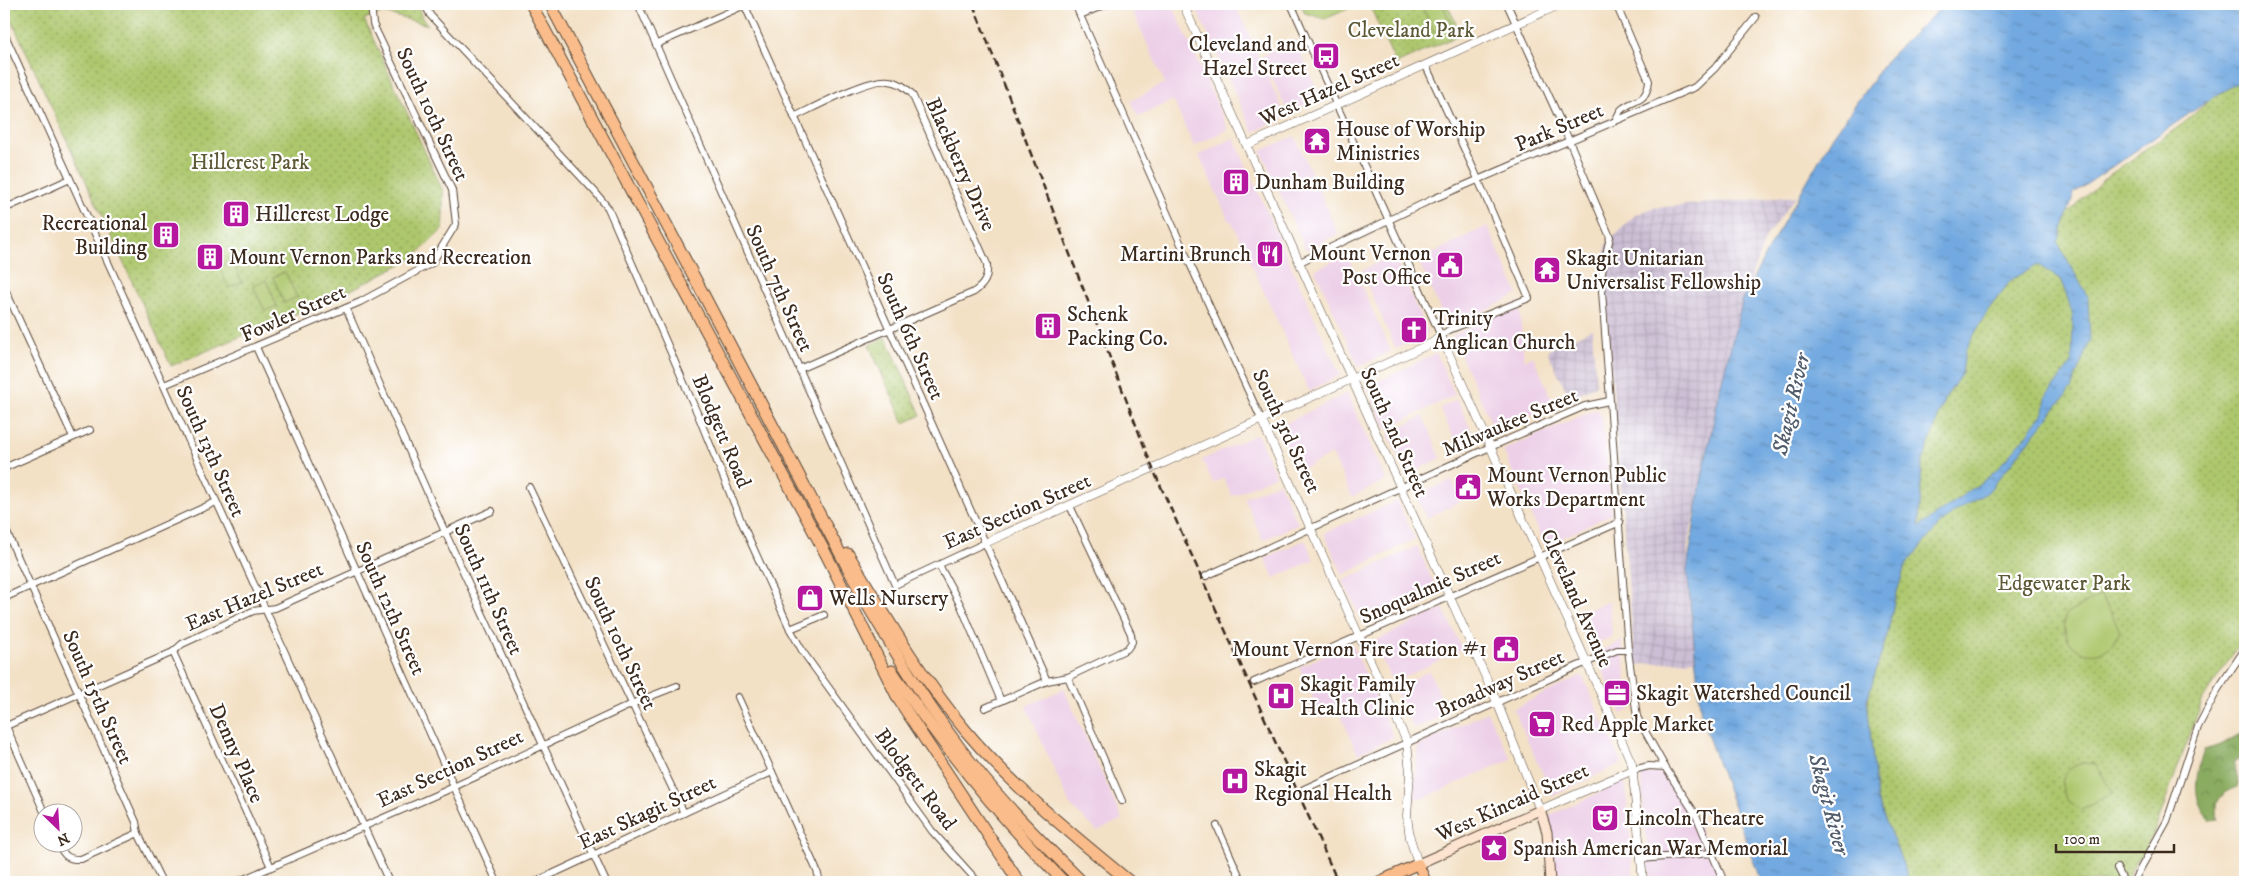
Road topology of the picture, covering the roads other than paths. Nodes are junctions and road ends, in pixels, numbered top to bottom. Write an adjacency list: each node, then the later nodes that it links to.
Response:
1 (371, 4): 30 (street, South 10th Street)
2 (425, 4): 66 (street, Blodgett Road)
3 (531, 4): 67 (highway)
4 (550, 4): 44 (highway)
5 (638, 4): 18 (street, South 7th Street)
6 (745, 4): 18 (street); 21 (street, South 6th Street)
7 (1075, 4): 14 (street, South 3rd Street)
8 (1107, 4): 14 (street)
9 (1183, 4): 24 (street, South 2nd Street)
10 (1291, 4): 20 (street, Cleveland Avenue)
11 (1507, 4): 16 (street)
12 (1561, 4): 16 (street, West Hazel Street)
13 (1616, 4): 22 (street)
14 (1080, 15): 40 (street, South 3rd Street)
15 (1756, 17): 22 (street, Park Street)
16 (1516, 24): 19 (street, West Hazel Street); 23 (street)
17 (4, 33): 25 (street, South 13th Street)
18 (657, 44): 36 (street, South 7th Street)
19 (1426, 66): 20 (street, West Hazel Street); 26 (street)
20 (1337, 105): 24 (street, West Hazel Street); 28 (street, Cleveland Avenue)
21 (794, 117): 33 (street, South 6th Street); 33 (street, Blackberry Drive)
22 (1615, 121): 23 (street, Park Street)
23 (1569, 140): 26 (street, Park Street); 39 (street)
24 (1247, 145): 29 (street, South 2nd Street)
25 (70, 179): 27 (street); 38 (street, South 13th Street)
26 (1478, 180): 28 (street, Park Street); 34 (street)
27 (4, 209)
28 (1388, 221): 29 (street, Park Street); 34 (street, Cleveland Avenue)
29 (1300, 262): 37 (street, South 2nd Street)
30 (432, 263): 32 (street, Fowler Street)
31 (4, 287): 42 (street)
32 (346, 308): 35 (street, Fowler Street); 54 (street, South 11th Street)
33 (890, 328): 36 (street); 55 (street, South 6th Street)
34 (1441, 336): 37 (street, East Section Street); 43 (street, Cleveland Avenue)
35 (256, 347): 38 (street, Fowler Street); 58 (street, South 12th Street)
36 (799, 369): 60 (street, South 7th Street)
37 (1352, 379): 40 (street, East Section Street); 47 (street, South 2nd Street)
38 (164, 385): 48 (street, South 13th Street)
39 (1609, 401): 43 (street, Milwaukee Street); 51 (street)
40 (1262, 421): 49 (street, East Section Street); 53 (street, South 3rd Street)
41 (90, 430): 42 (street)
42 (73, 437): 45 (street)
43 (1491, 447): 47 (street, Milwaukee Street); 56 (street, Cleveland Avenue)
44 (788, 454): 115 (highway); 116 (highway)
45 (4, 468)
46 (529, 487): 81 (street, South 10th Street)
47 (1400, 488): 53 (street, Milwaukee Street); 62 (street, South 2nd Street)
48 (216, 502): 61 (street); 64 (street, South 13th Street)
49 (1070, 506): 55 (street, East Section Street); 73 (street)
50 (492, 511): 54 (street, East Hazel Street)
51 (1620, 522): 56 (street, Snoqualmie Street); 70 (street)
52 (4, 526): 61 (street, South 15th Street)
53 (1311, 528): 59 (street, Milwaukee Street); 68 (street, South 3rd Street)
54 (446, 532): 58 (street, East Hazel Street); 85 (street, South 11th Street)
55 (985, 543): 57 (street, East Section Street); 74 (street, South 6th Street)
56 (1540, 556): 62 (street, Snoqualmie Street); 72 (street, Cleveland Avenue)
57 (938, 565): 60 (street, East Section Street); 79 (street)
58 (356, 571): 64 (street, East Hazel Street); 89 (street, South 12th Street)
59 (1206, 576)
60 (894, 585)
61 (31, 586): 63 (street); 77 (street, South 15th Street)
62 (1449, 596): 68 (street, Snoqualmie Street); 80 (street, South 2nd Street)
63 (4, 598)
64 (265, 610): 71 (street, East Hazel Street); 95 (street, South 13th Street)
65 (824, 615): 66 (street)
66 (790, 629): 112 (street, Blodgett Road)
67 (868, 636): 113 (highway); 114 (highway)
68 (1360, 636): 75 (street, Snoqualmie Street); 84 (street, South 3rd Street)
69 (2245, 649): 124 (street)
70 (1628, 650): 72 (street, Broadway Street); 86 (street)
71 (173, 652): 77 (street, East Hazel Street); 103 (street, Denny Place)
72 (1586, 662): 80 (street, Broadway Street); 87 (street, Cleveland Avenue)
73 (1068, 677): 74 (street); 91 (street)
74 (1047, 682): 79 (street)
75 (1254, 682)
76 (677, 686): 81 (street, East Section Street)
77 (79, 694): 83 (street, East Hazel Street); 97 (street, South 15th Street)
78 (738, 696): 88 (street)
79 (1001, 701): 82 (street)
80 (1497, 702): 84 (street, Broadway Street); 93 (street, South 2nd Street)
81 (632, 704): 85 (street, East Section Street); 94 (street, South 10th Street)
82 (985, 708)
83 (5, 727): 92 (street)
84 (1407, 742): 90 (street, Broadway Street); 102 (street, South 3rd Street)
85 (542, 745): 89 (street, East Section Street); 100 (street, South 11th Street)
86 (1664, 767): 87 (street, West Kincaid Street); 98 (street)
87 (1633, 770): 93 (street, West Kincaid Street); 101 (street, Cleveland Avenue)
88 (772, 772): 94 (street, East Skagit Street); 111 (street)
89 (454, 786): 95 (street, East Section Street); 108 (street, South 12th Street)
90 (1304, 789)
91 (1122, 801)
92 (40, 804)
93 (1540, 810): 102 (main road, West Kincaid Street); 120 (main road, South 2nd Street)
94 (684, 813): 100 (street, East Skagit Street)
95 (364, 826): 103 (street, East Section Street); 107 (street, South 13th Street)
96 (1217, 826): 117 (street)
97 (138, 833): 99 (street); 105 (street, South 15th Street)
98 (1712, 853): 101 (street); 122 (street)
99 (63, 854)
100 (594, 855): 109 (street, East Skagit Street); 110 (street, South 11th Street)
101 (1641, 859): 121 (street, Cleveland Avenue)
102 (1418, 864): 118 (main road, West Kincaid Street); 119 (main road, South 3rd Street)
103 (271, 867): 106 (street, East Section Street)
104 (2117, 868): 123 (street)
105 (162, 882)
106 (237, 882)
107 (389, 882)
108 (497, 882)
109 (535, 882)
110 (606, 882)
111 (820, 882)
112 (978, 882)
113 (1019, 882)
114 (1064, 882)
115 (1082, 882)
116 (1130, 882)
117 (1242, 882)
118 (1378, 882)
119 (1426, 882)
120 (1550, 882)
121 (1643, 882)
122 (1724, 882)
123 (2124, 882)
124 (2133, 882)

